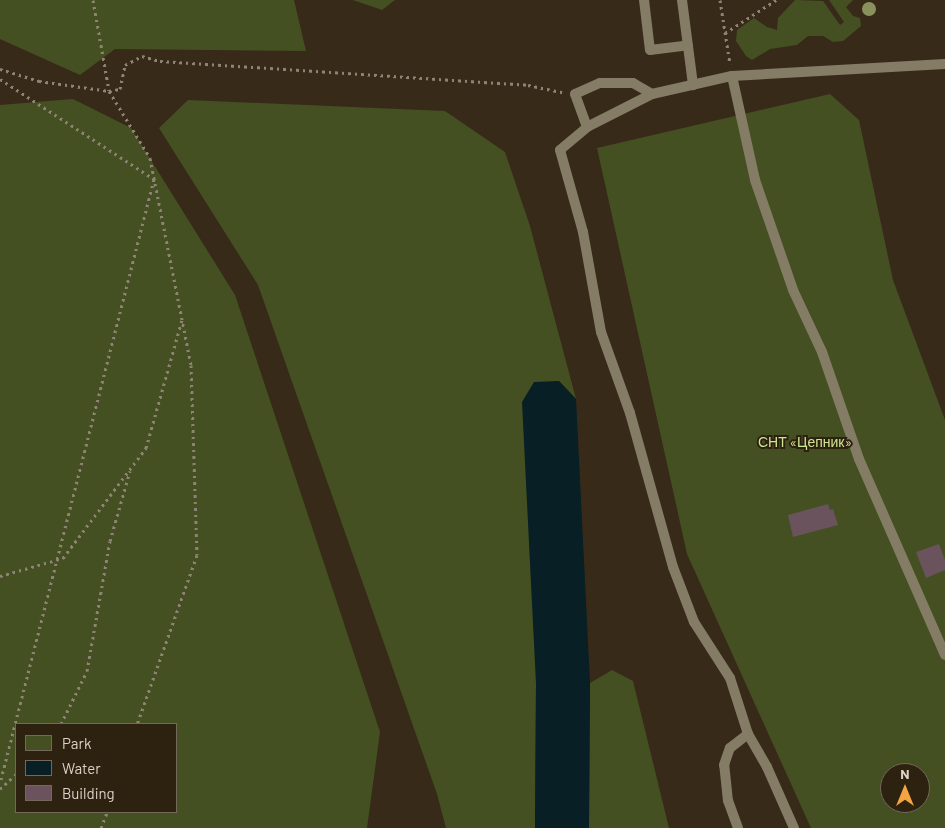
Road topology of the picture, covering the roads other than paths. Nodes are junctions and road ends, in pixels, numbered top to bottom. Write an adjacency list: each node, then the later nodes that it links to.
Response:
1 (644, 0): 3 (lane)
2 (682, 0): 3 (lane)
3 (688, 46): 6 (lane)
4 (945, 64): 5 (lane)
5 (732, 76): 6 (lane); 9 (lane)
6 (693, 85): 7 (lane)
7 (652, 94): 8 (lane); 8 (lane)
8 (588, 127): 10 (lane)
9 (945, 655)
10 (748, 734): 11 (lane); 12 (lane)
11 (738, 828)
12 (794, 828)

